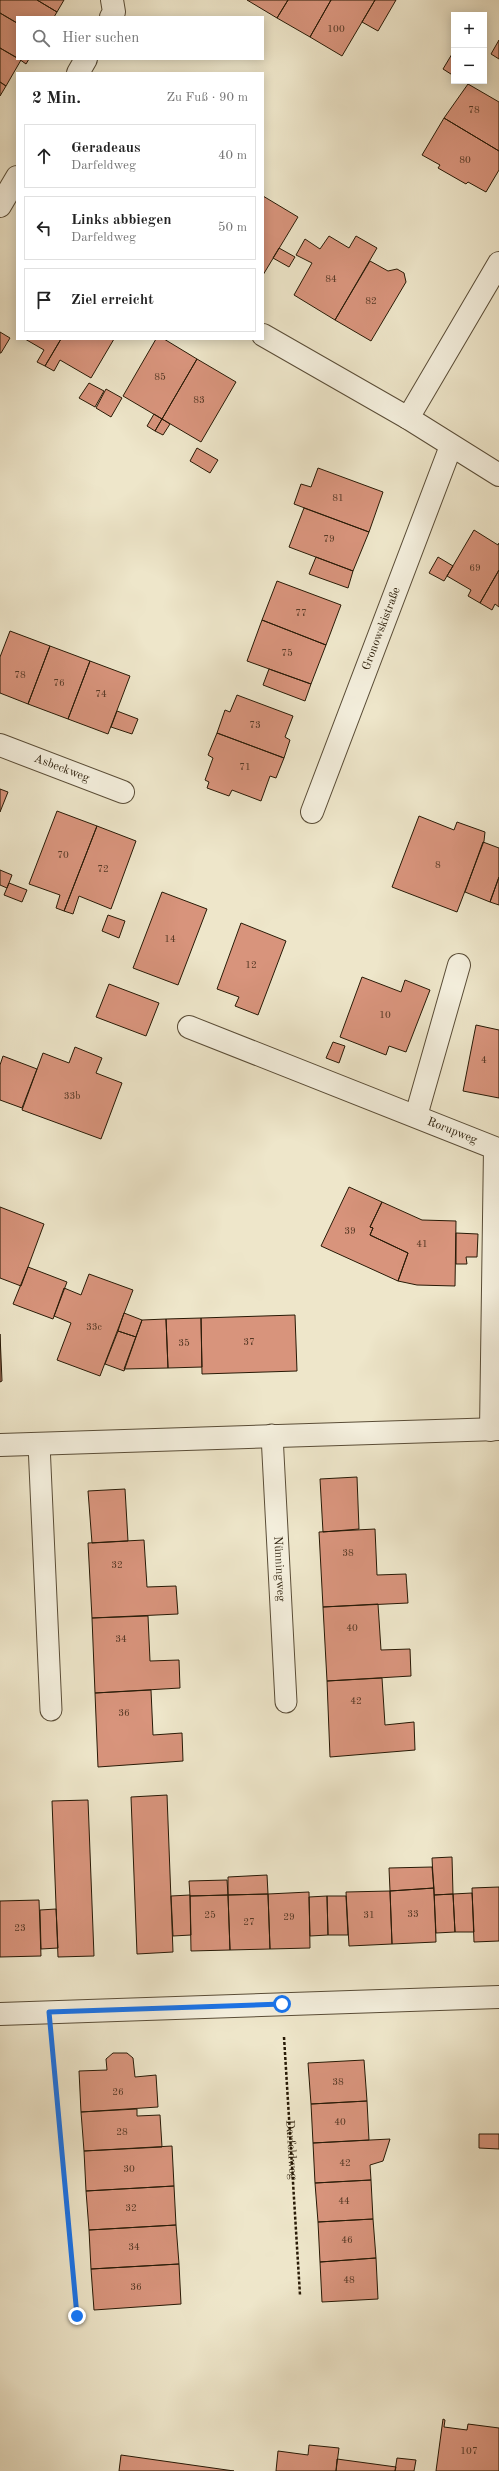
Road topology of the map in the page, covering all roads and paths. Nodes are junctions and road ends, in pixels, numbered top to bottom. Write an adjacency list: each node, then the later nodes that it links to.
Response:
1 (112, 0): 2 (street)
2 (112, 16)
3 (85, 60): 4 (street)
4 (79, 72)
5 (499, 263): 7 (street)
6 (264, 336): 7 (street)
7 (408, 418): 8 (street)
8 (451, 446): 9 (street); 12 (street, Gronowskistraße)
9 (499, 474)
10 (0, 745): 11 (street, Asbeckweg)
11 (124, 792)
12 (312, 812)
13 (459, 965): 15 (street, Rorupweg)
14 (189, 1027): 15 (street, Rorupweg)
15 (416, 1116): 16 (street, Rorupweg)
16 (495, 1429): 17 (street)
17 (272, 1435): 18 (street); 20 (lane, Nünningweg)
18 (39, 1444): 19 (street); 21 (lane)
19 (0, 1445)
20 (286, 1702)
21 (51, 1710)
22 (499, 1997): 23 (street)
23 (282, 2004): 24 (street); 26 (path, Darfeldweg)
24 (49, 2012): 25 (street); 27 (path)
25 (0, 2014)
26 (300, 2295)
27 (77, 2316)

